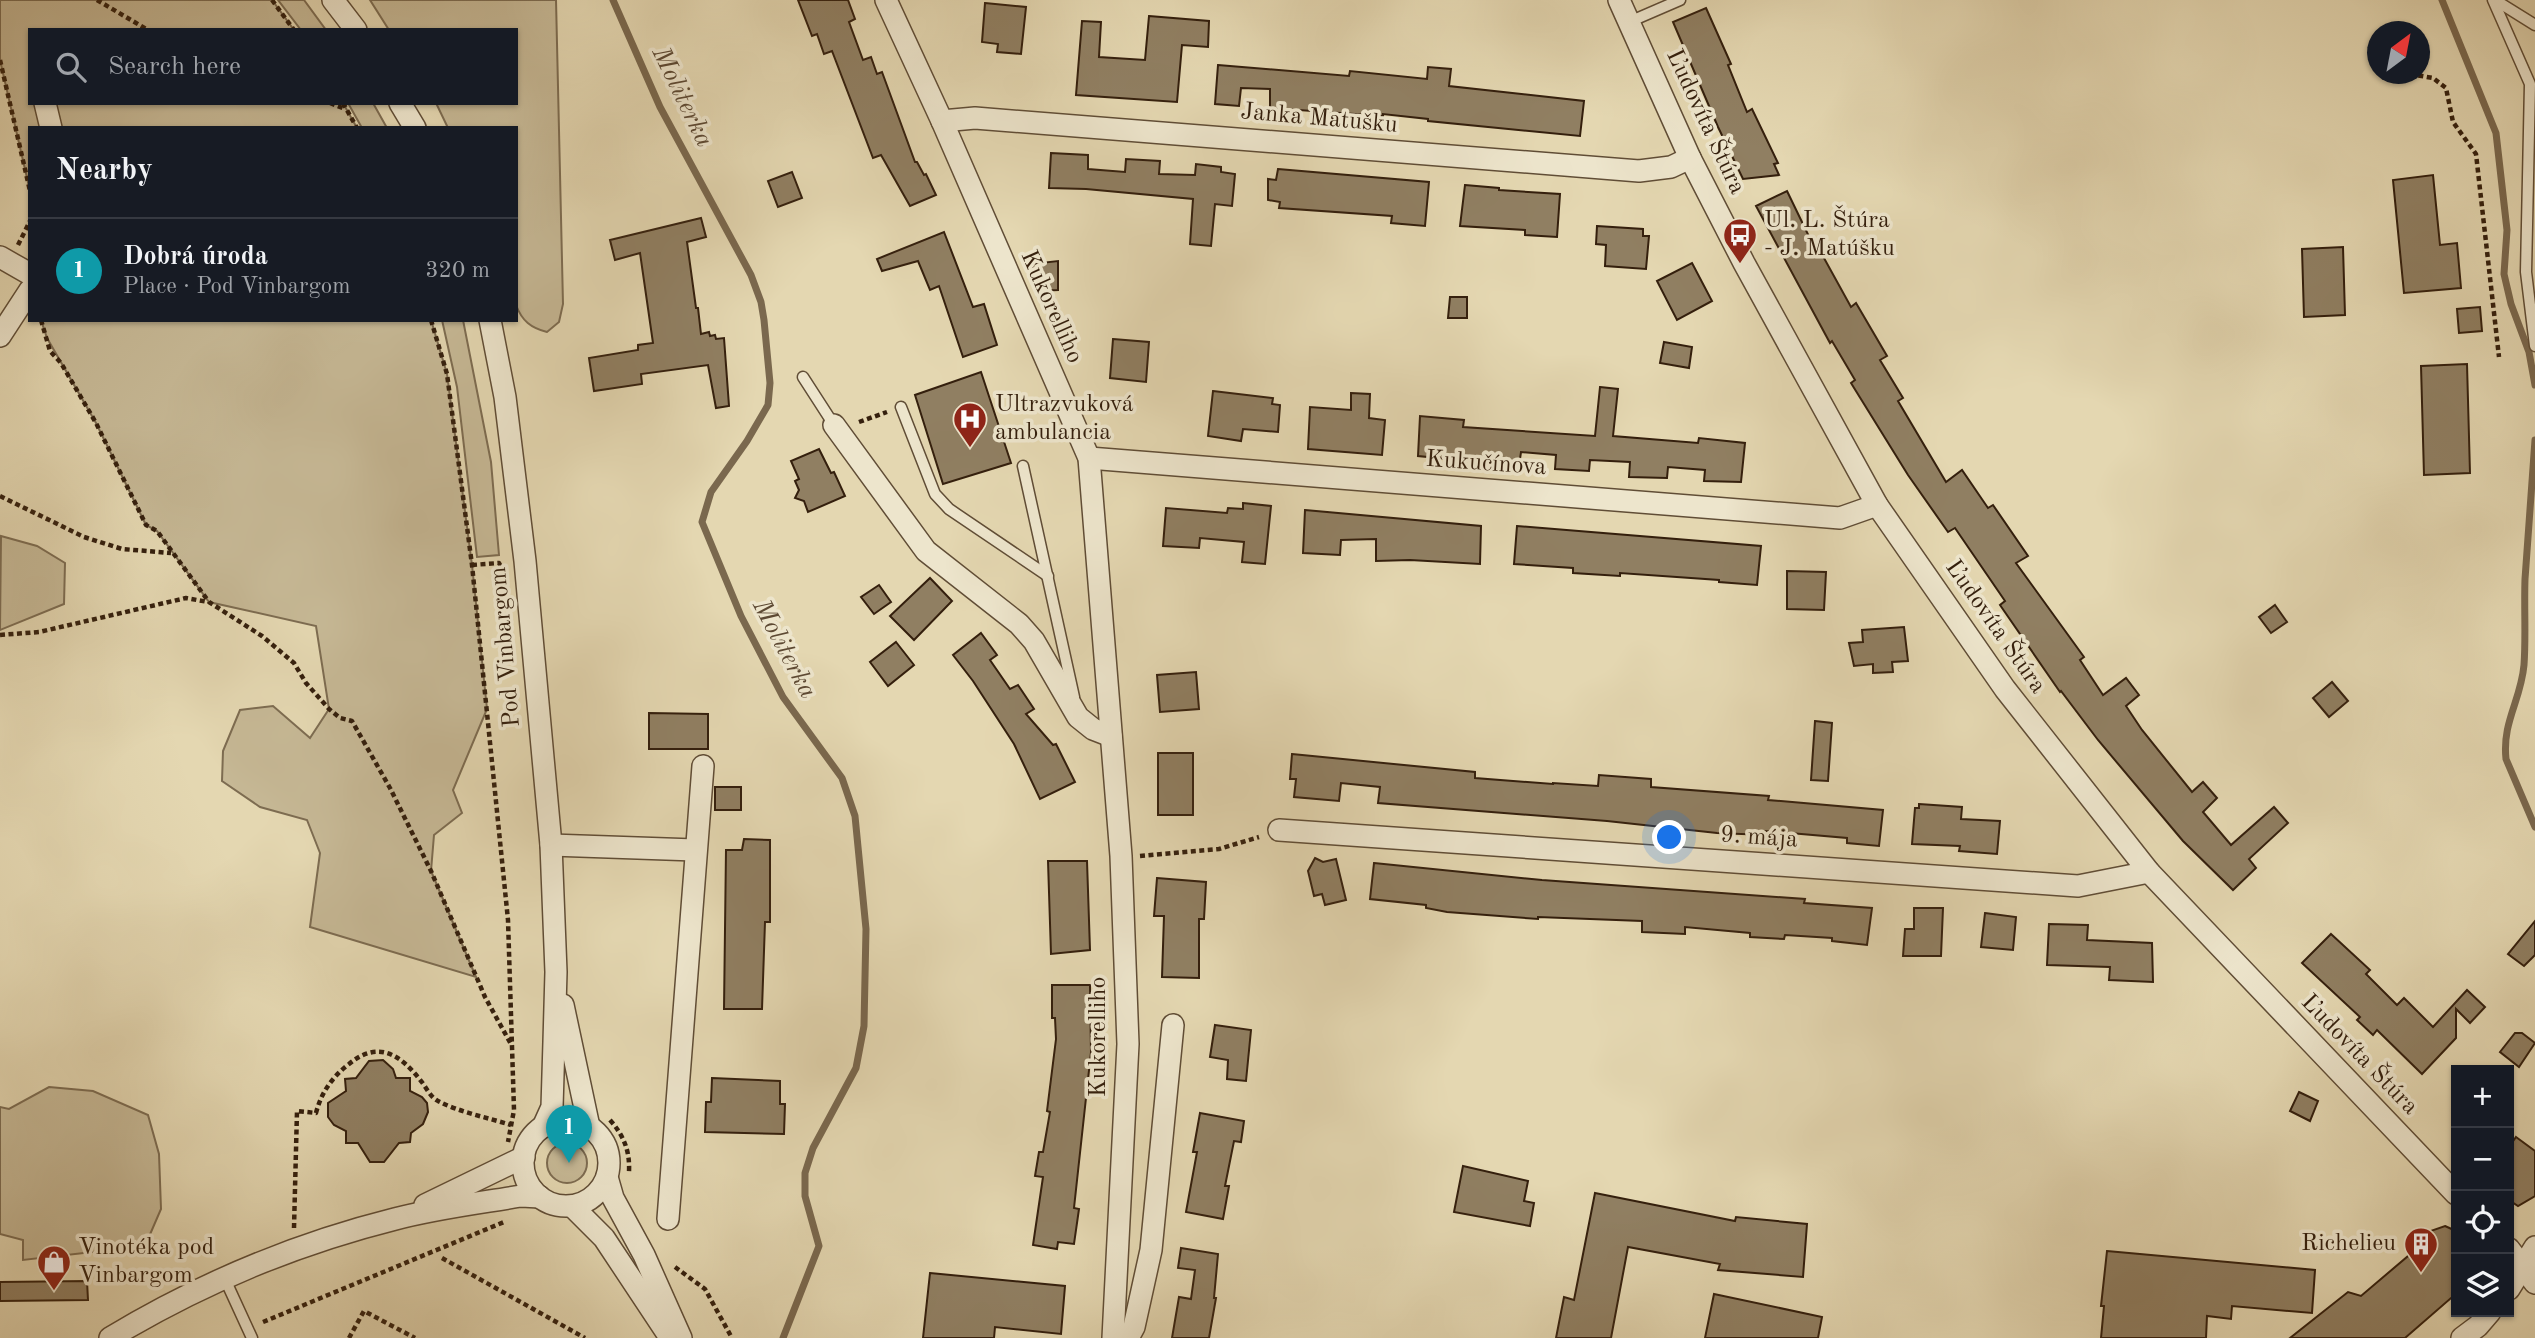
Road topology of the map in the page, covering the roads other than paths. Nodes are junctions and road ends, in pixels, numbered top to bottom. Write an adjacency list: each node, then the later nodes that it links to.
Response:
1 (333, 0): 8 (street)
2 (886, 0): 11 (street, Kukorelliho)
3 (1619, 0): 6 (street, Ľudovíta Štúra)
4 (1681, 0): 6 (lane)
5 (2494, 0): 7 (lane); 20 (lane)
6 (1629, 22): 14 (street, Ľudovíta Štúra)
7 (2535, 25)
8 (354, 28)
9 (46, 105): 12 (street)
10 (401, 105): 13 (street)
11 (942, 121): 14 (street, Janka Matušku); 24 (street, Kukorelliho)
12 (51, 126)
13 (414, 126)
14 (1690, 158): 26 (street, Ľudovíta Štúra)
15 (8, 252): 16 (street)
16 (28, 272)
17 (28, 293): 19 (street)
18 (490, 322): 32 (street, Pod Vinbargom)
19 (0, 336)
20 (2535, 346)
21 (803, 377): 23 (lane)
22 (901, 407): 27 (lane)
23 (837, 429): 28 (street)
24 (1088, 458): 26 (street, Kukučínova); 29 (street, Kukorelliho)
25 (1023, 466): 27 (lane)
26 (1877, 505): 34 (street, Ľudovíta Štúra)
27 (1048, 576): 28 (lane)
28 (1079, 717): 29 (street)
29 (1111, 736): 56 (street, Kukorelliho)
30 (703, 766): 33 (street)
31 (1279, 830): 34 (street, 9. mája)
32 (551, 845): 33 (street); 35 (street, Pod Vinbargom)
33 (695, 850): 45 (street)
34 (2149, 872): 41 (street, Ľudovíta Štúra)
35 (556, 972): 37 (street, Pod Vinbargom); 38 (street, Pod Vinbargom)
36 (1173, 1025): 57 (street)
37 (596, 1120): 38 (street); 40 (street)
38 (543, 1128): 39 (street)
39 (524, 1157): 42 (street); 44 (street)
40 (618, 1177): 43 (street); 55 (street)
41 (2453, 1191)
42 (540, 1198): 43 (street); 44 (street)
43 (572, 1206): 54 (street)
44 (398, 1218): 49 (street)
45 (668, 1219)
46 (2535, 1247): 48 (street)
47 (2513, 1254): 48 (street)
48 (2529, 1274): 50 (street)
49 (224, 1277): 52 (lane); 53 (street)
50 (2514, 1285)
51 (2486, 1317): 58 (street)
52 (249, 1334)
53 (110, 1338)
54 (671, 1338)
55 (681, 1338)
56 (1113, 1338)
57 (1128, 1338)
58 (2462, 1338)

